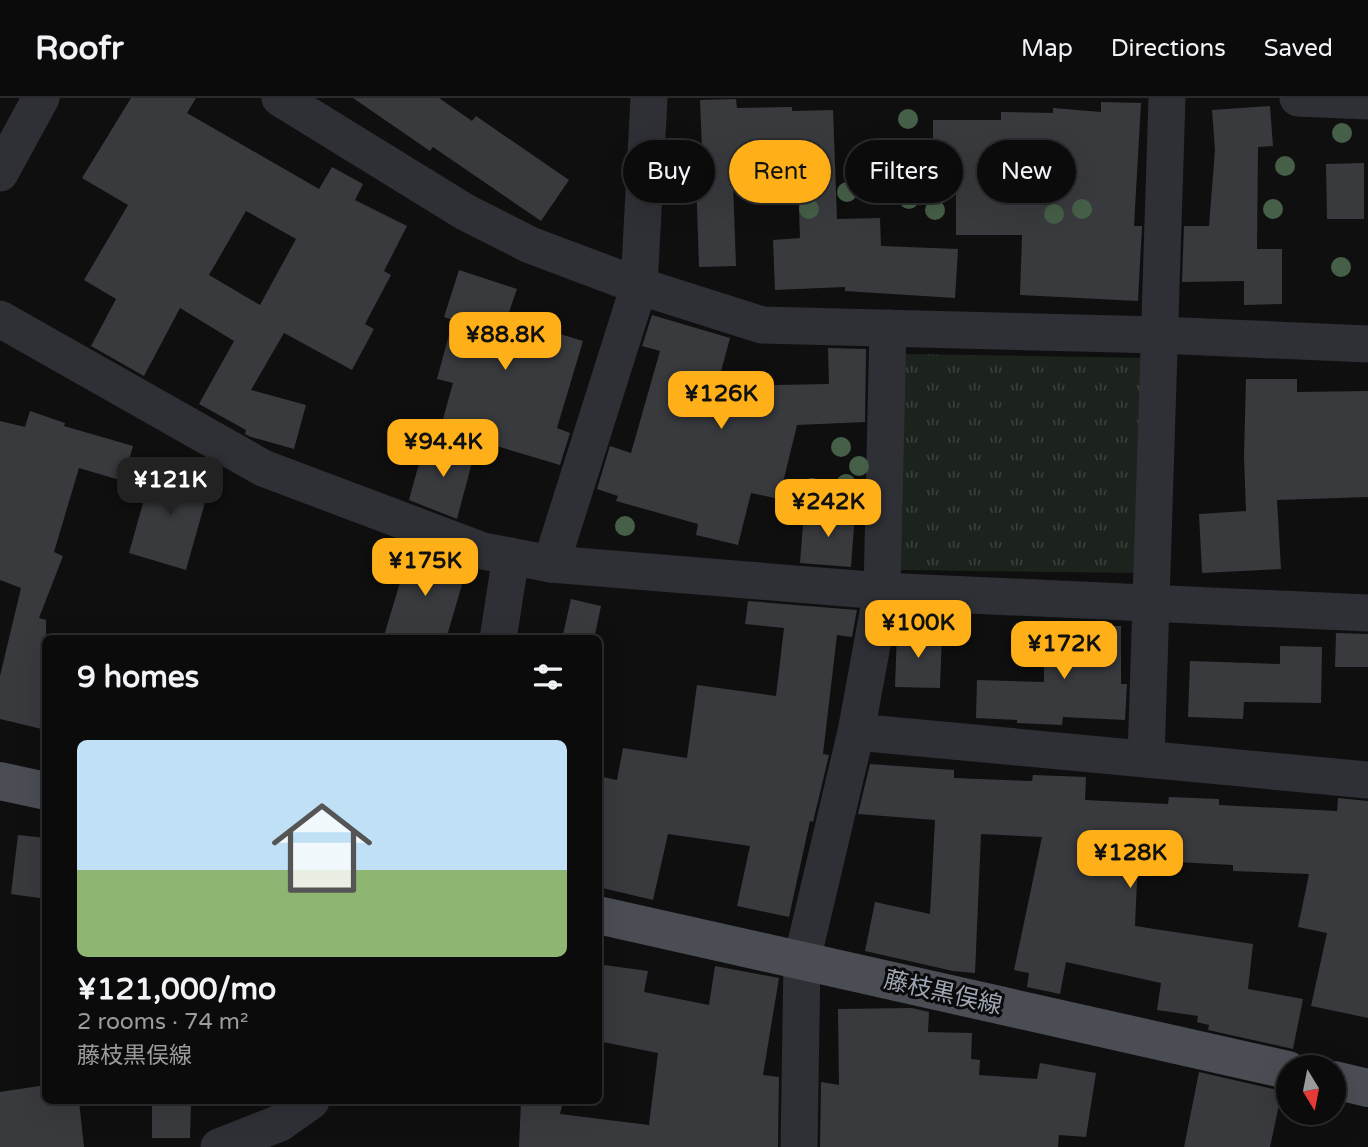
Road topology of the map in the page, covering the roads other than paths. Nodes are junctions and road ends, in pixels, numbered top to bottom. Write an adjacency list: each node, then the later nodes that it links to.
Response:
1 (41, 98): 7 (street)
2 (280, 98): 8 (street)
3 (649, 98): 8 (street)
4 (1167, 98): 11 (street)
5 (1298, 98): 6 (street)
6 (1368, 100)
7 (0, 173)
8 (639, 286): 10 (street); 14 (street)
9 (0, 319): 13 (street)
10 (888, 328): 11 (street); 15 (street)
11 (1159, 335): 12 (street); 16 (street)
12 (1368, 344)
13 (511, 556): 14 (street); 18 (street)
14 (551, 564): 15 (street)
15 (882, 590): 16 (street); 19 (street)
16 (1151, 603): 17 (street); 20 (street)
17 (1368, 613)
18 (499, 635)
19 (856, 732): 20 (street); 25 (street)
20 (1146, 759): 21 (street)
21 (1368, 780)
22 (0, 781): 23 (main road)
23 (42, 790)
24 (602, 916): 25 (main road, 藤枝黒俣線)
25 (802, 960): 26 (main road, 藤枝黒俣線); 31 (street)
26 (1276, 1067)
27 (1346, 1083): 28 (main road)
28 (1368, 1088)
29 (308, 1104): 30 (street)
30 (219, 1147)
31 (799, 1147)

